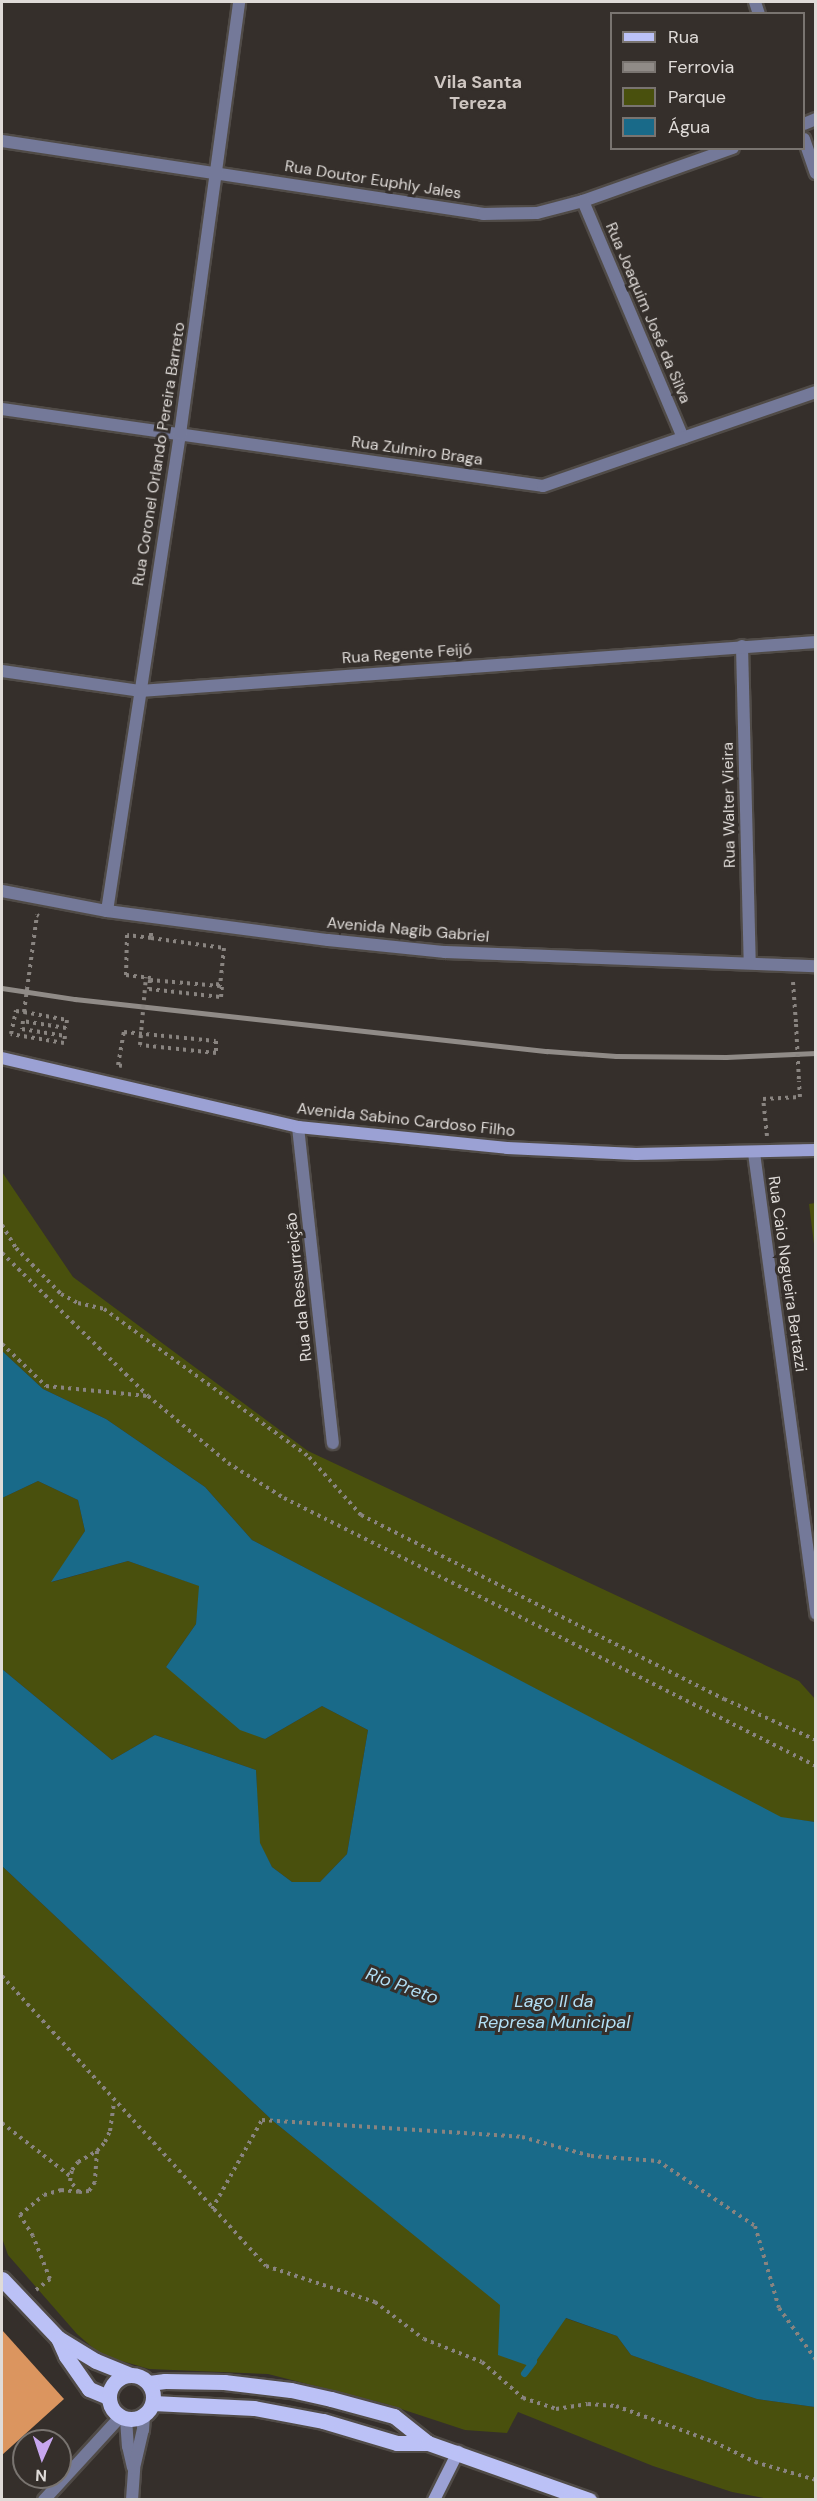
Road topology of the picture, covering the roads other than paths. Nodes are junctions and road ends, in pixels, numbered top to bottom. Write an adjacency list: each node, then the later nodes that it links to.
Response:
1 (239, 2): 6 (street, Rua Coronel Orlando Pereira Barreto)
2 (2, 141): 6 (street, Rua Doutor Euphly Jales)
3 (805, 142): 5 (street)
4 (727, 150): 7 (street, Rua Doutor Euphly Jales)
5 (816, 173)
6 (217, 174): 7 (street, Rua Doutor Euphly Jales); 10 (street, Rua Coronel Orlando Pereira Barreto)
7 (583, 201): 11 (street, Rua Joaquim José da Silva)
8 (816, 392): 11 (street, Rua Zulmiro Braga)
9 (2, 409): 10 (street, Rua Zulmiro Braga)
10 (180, 434): 11 (street, Rua Zulmiro Braga); 15 (street, Rua Coronel Orlando Pereira Barreto)
11 (683, 438)
12 (816, 642): 13 (street, Rua Regente Feijó)
13 (742, 646): 15 (street, Rua Regente Feijó); 18 (street, Rua Walter Vieira)
14 (2, 671): 15 (street, Rua Regente Feijó)
15 (140, 691): 17 (street, Rua Coronel Orlando Pereira Barreto)
16 (2, 891): 17 (street, Avenida Nagib Gabriel)
17 (107, 911): 18 (street, Avenida Nagib Gabriel)
18 (750, 963): 19 (street, Avenida Nagib Gabriel)
19 (816, 966)
20 (2, 1058): 21 (main road, Avenida Sabino Cardoso Filho)
21 (298, 1127): 23 (main road, Avenida Sabino Cardoso Filho); 24 (street, Rua da Ressurreição)
22 (816, 1150): 23 (main road, Avenida Sabino Cardoso Filho)
23 (754, 1153): 25 (street, Rua Caio Nogueira Bertazzi)
24 (333, 1443)
25 (816, 1614)
26 (2, 2279): 27 (main road)
27 (58, 2338): 28 (main road); 30 (main road)
28 (130, 2374): 29 (main road); 30 (main road)
29 (149, 2383): 31 (main road); 33 (main road)
30 (108, 2397): 32 (main road)
31 (148, 2409): 32 (main road); 33 (main road); 35 (street)
32 (123, 2418): 35 (street); 36 (street)
33 (428, 2443): 34 (main road)
34 (458, 2452): 38 (main road); 39 (main road)
35 (134, 2468): 37 (street)
36 (44, 2499)
37 (132, 2499)
38 (434, 2499)
39 (589, 2499)

